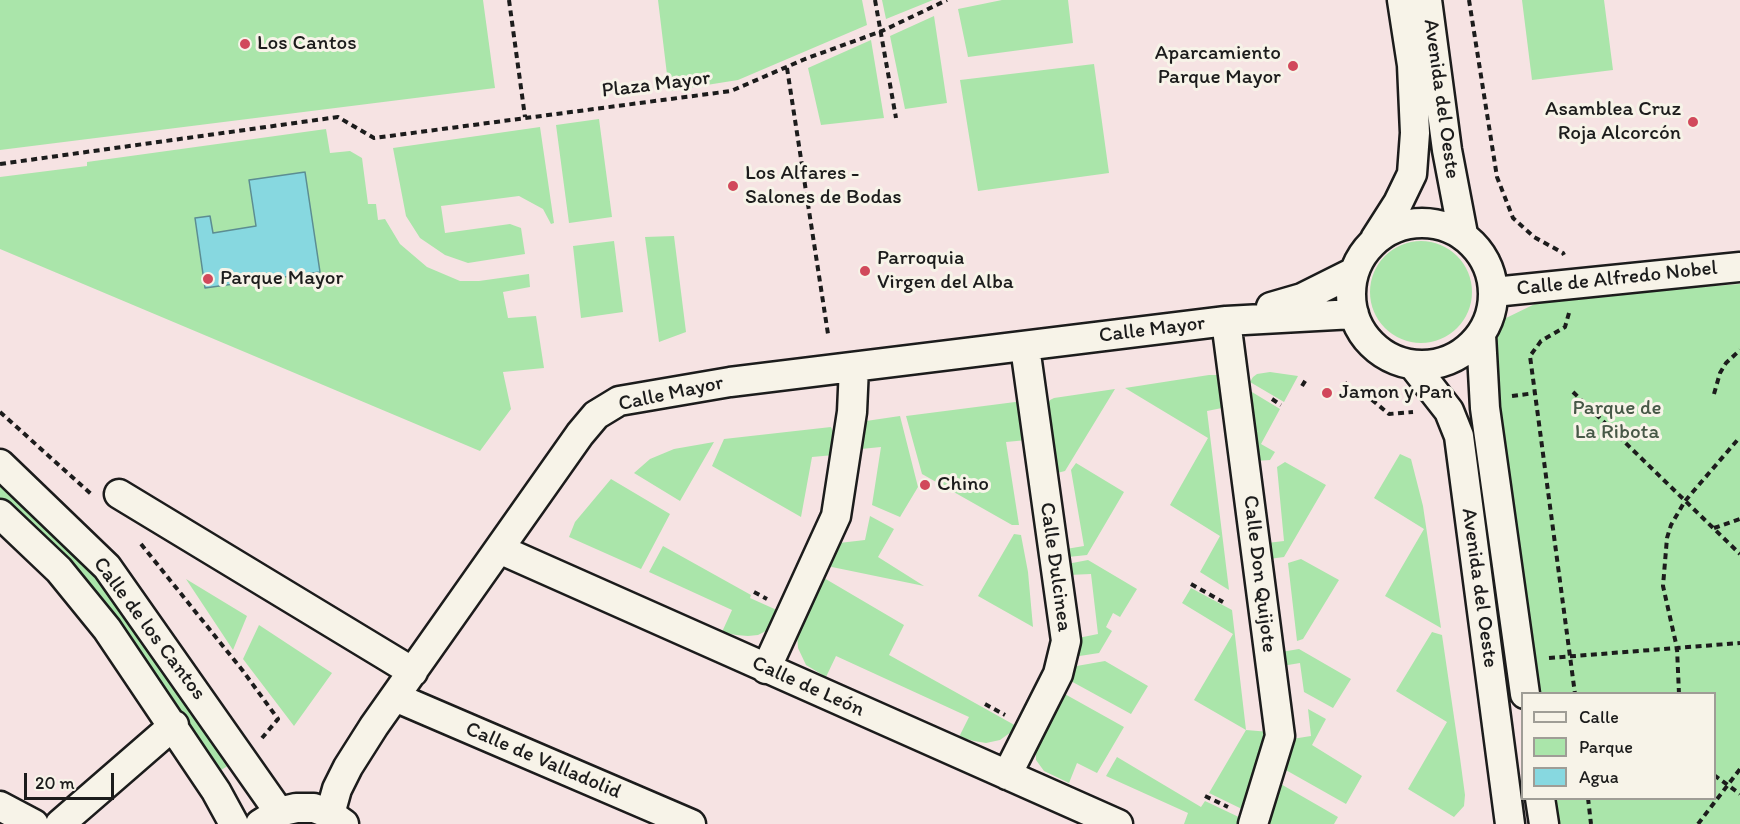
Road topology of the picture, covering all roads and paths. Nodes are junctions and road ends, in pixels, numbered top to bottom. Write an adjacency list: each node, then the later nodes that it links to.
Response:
1 (509, 0): 9 (path)
2 (875, 0): 7 (path)
3 (947, 0): 7 (path, Plaza Mayor)
4 (1402, 0): 13 (street, Avenida del Oeste)
5 (1427, 0): 12 (street, Avenida del Oeste)
6 (1469, 0): 16 (path)
7 (882, 30): 8 (path, Plaza Mayor); 10 (path)
8 (787, 68): 9 (path, Plaza Mayor); 20 (path)
9 (525, 117): 11 (path, Plaza Mayor)
10 (896, 118)
11 (0, 164)
12 (1463, 234): 13 (street); 17 (street)
13 (1373, 242): 15 (street)
14 (1740, 267): 16 (street, Calle de Alfredo Nobel)
15 (1354, 272): 18 (street); 19 (street, Calle Mayor)
16 (1567, 284): 17 (street, Calle de Alfredo Nobel); 47 (path)
17 (1494, 292): 21 (street)
18 (1354, 314): 19 (street, Calle Mayor); 24 (street)
19 (1226, 321): 22 (street, Calle Mayor); 72 (street, Calle Don Quijote)
20 (828, 334)
21 (1481, 335): 24 (street); 51 (street, Avenida del Oeste)
22 (1025, 346): 25 (street, Calle Mayor); 58 (street, Calle Dulcinea)
23 (1740, 350): 29 (path)
24 (1413, 365): 73 (street, Avenida del Oeste)
25 (854, 367): 41 (street, Calle Mayor); 49 (street)
26 (1307, 378): 27 (path)
27 (1302, 386)
28 (1572, 392): 36 (path)
29 (1714, 394)
30 (1272, 399): 31 (path)
31 (1281, 405)
32 (0, 412): 35 (path)
33 (1740, 437): 36 (path)
34 (0, 464): 56 (street, Calle de los Cantos)
35 (108, 497): 50 (street)
36 (1685, 501): 39 (path); 46 (path)
37 (1740, 519): 39 (path)
38 (5, 528): 55 (street, Calle de los Cantos)
39 (1714, 528): 42 (path)
40 (139, 541): 56 (path)
41 (499, 549): 49 (street, Calle de León); 50 (street, Calle Mayor)
42 (1740, 554)
43 (1191, 584): 44 (path)
44 (1223, 602)
45 (1740, 643): 46 (path)
46 (1677, 648): 47 (path); 53 (path)
47 (1571, 657): 48 (path); 52 (path)
48 (1549, 658)
49 (766, 669): 58 (street, Calle de León)
50 (413, 672): 54 (street, Calle Mayor)
51 (1525, 692)
52 (1575, 692)
53 (1679, 692)
54 (395, 697): 66 (street, Calle Mayor); 70 (street, Calle de Valladolid)
55 (174, 725): 68 (street); 69 (street, Calle de los Cantos)
56 (244, 759): 65 (street, Calle de los Cantos)
57 (1740, 769): 60 (path)
58 (1007, 775): 71 (street, Calle de León)
59 (1716, 777): 60 (path)
60 (1727, 786): 61 (path); 76 (path)
61 (1740, 794)
62 (1540, 800): 74 (street)
63 (1588, 800): 75 (path)
64 (0, 806): 67 (street)
65 (270, 818): 66 (street)
66 (337, 819)
67 (34, 824)
68 (60, 824)
69 (234, 824)
70 (691, 824)
71 (1118, 824)
72 (1253, 824)
73 (1510, 824)
74 (1544, 824)
75 (1591, 824)
76 (1698, 824)

